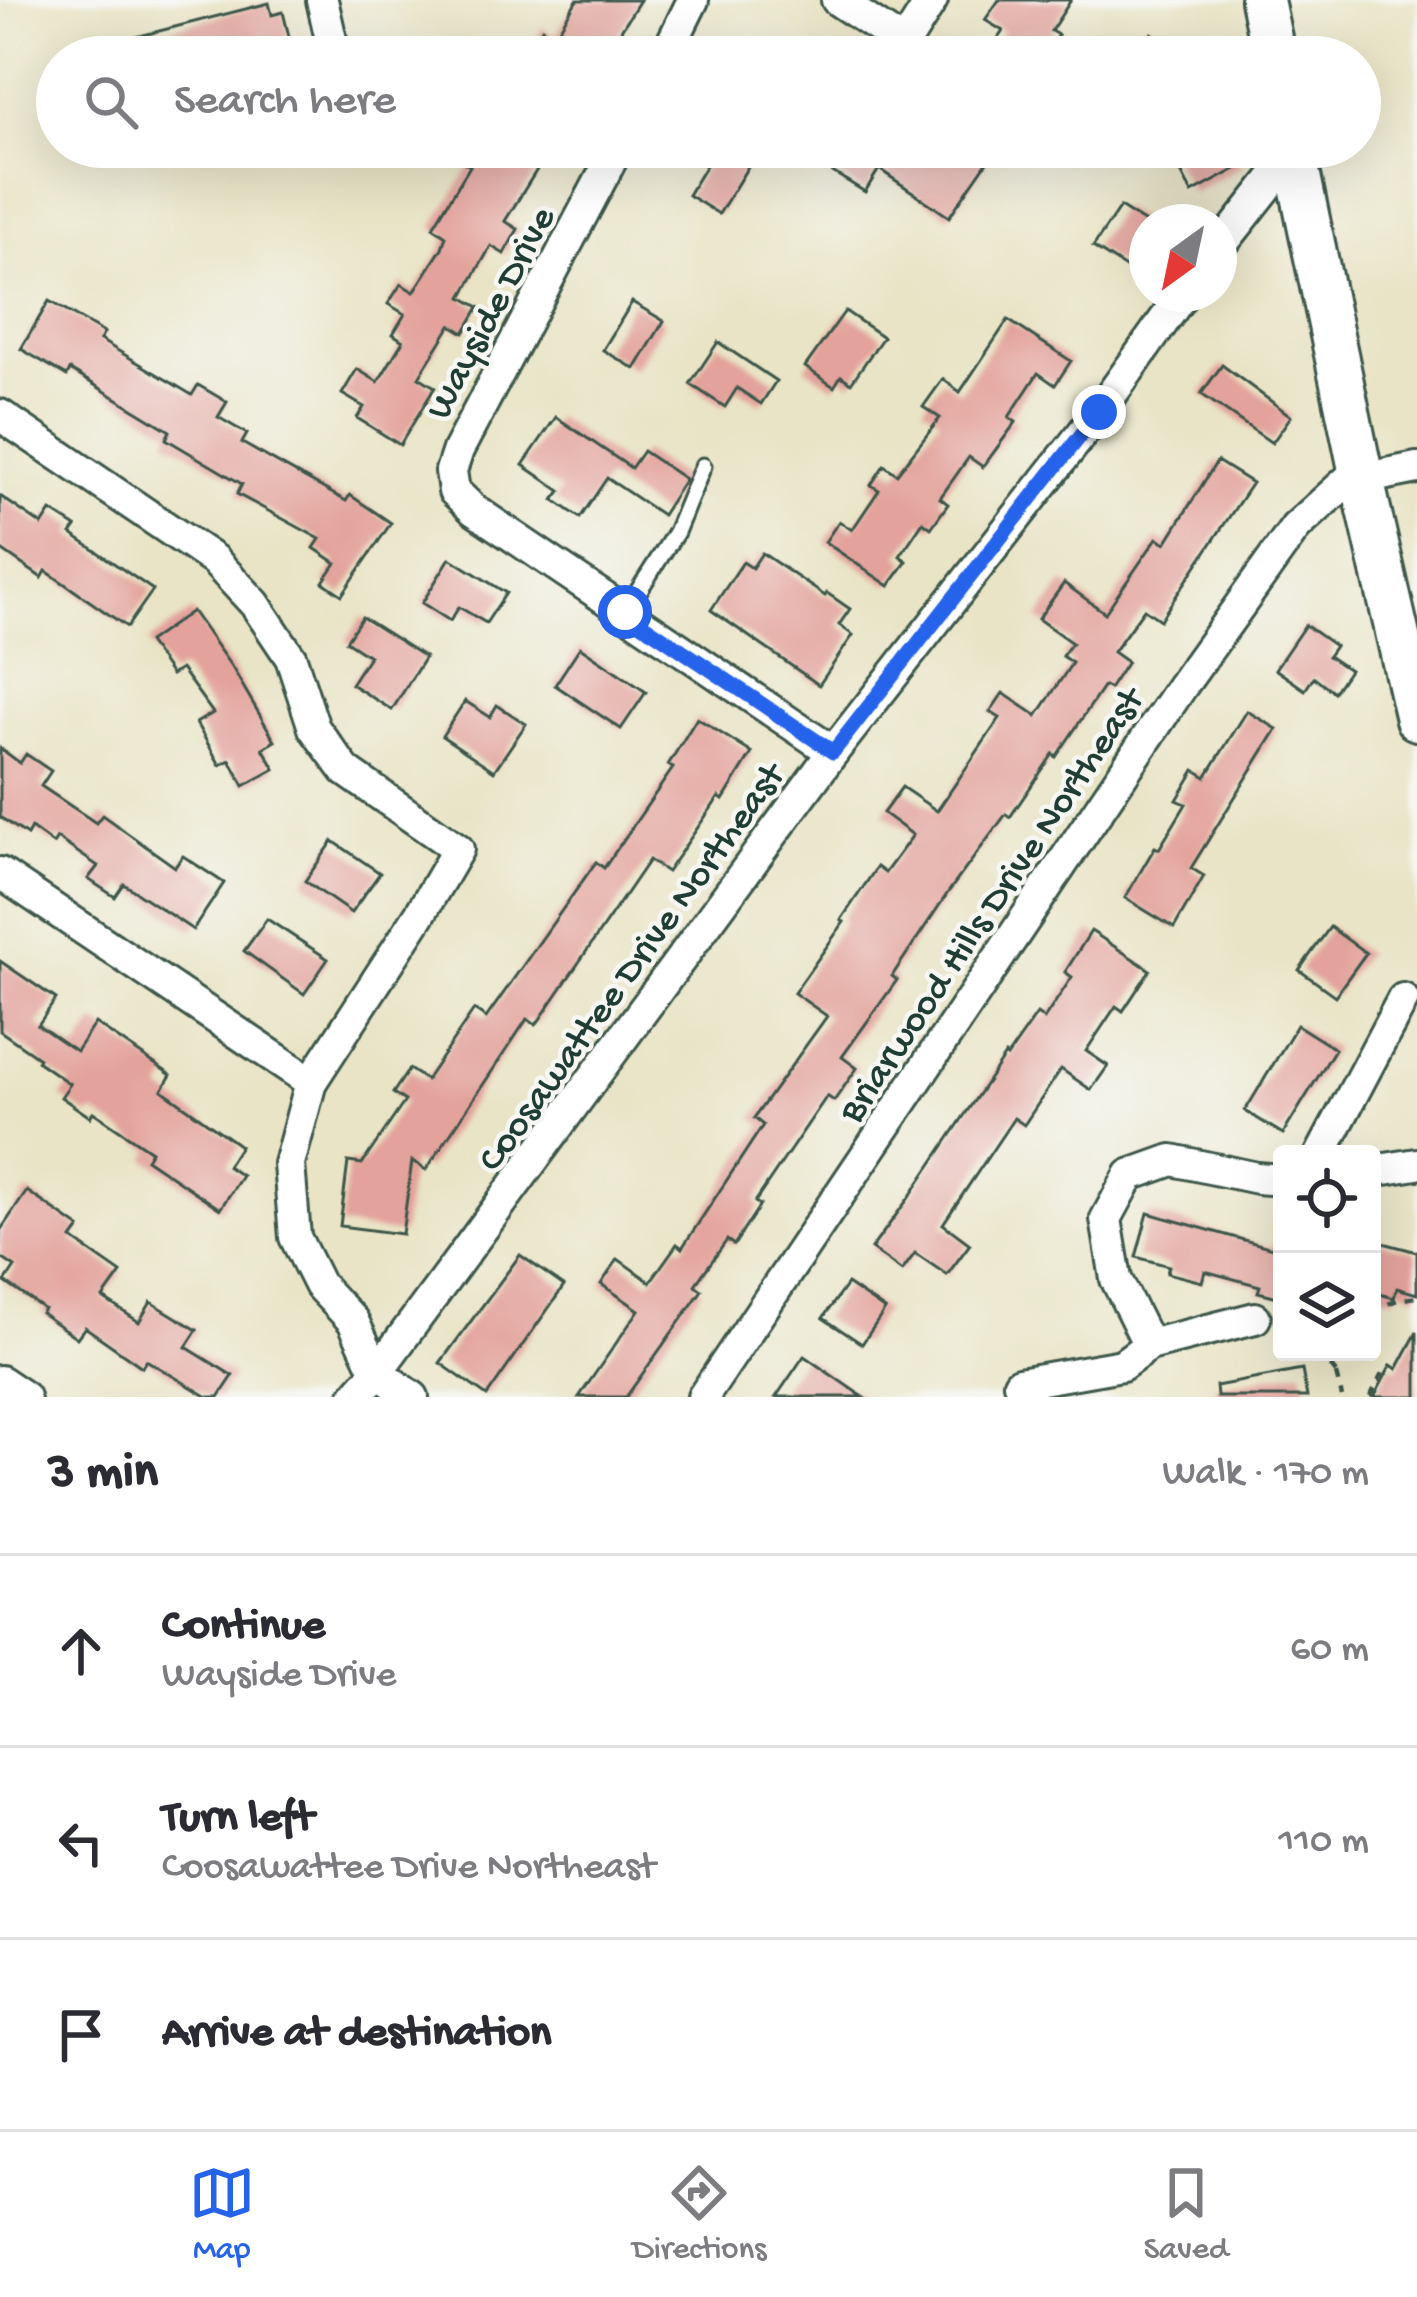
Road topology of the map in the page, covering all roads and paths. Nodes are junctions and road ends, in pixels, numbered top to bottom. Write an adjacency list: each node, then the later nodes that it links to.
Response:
1 (322, 0): 6 (street)
2 (693, 0): 7 (street)
3 (837, 0): 8 (street)
4 (932, 0): 9 (street)
5 (1262, 0): 10 (street)
6 (330, 36)
7 (675, 36)
8 (881, 36)
9 (909, 36)
10 (1270, 36)
11 (607, 168): 20 (street, Wayside Drive)
12 (1282, 168): 14 (street)
13 (1297, 168): 19 (street)
14 (1237, 225)
15 (1170, 312): 22 (street, Coosawattee Drive Northeast)
16 (0, 415): 25 (street)
17 (703, 466): 20 (lane)
18 (1417, 468): 19 (street)
19 (1362, 479): 21 (street); 44 (street, Briarwood Hills Drive Northeast)
20 (625, 612): 22 (street, Wayside Drive)
21 (1417, 719)
22 (833, 752): 36 (street, Coosawattee Drive Northeast)
23 (0, 873): 25 (street)
24 (1403, 999): 26 (street)
25 (311, 1082): 36 (street)
26 (1326, 1145)
27 (1417, 1164): 28 (street)
28 (1381, 1170)
29 (1273, 1179): 33 (street)
30 (1417, 1297): 31 (path)
31 (1381, 1307)
32 (1256, 1318): 33 (street)
33 (1148, 1345): 40 (street)
34 (1326, 1361): 38 (path)
35 (1339, 1361): 38 (path)
36 (377, 1372): 42 (street, Coosawattee Drive Northeast); 43 (street)
37 (1383, 1372): 46 (path)
38 (1336, 1373): 45 (path)
39 (0, 1381): 41 (street)
40 (1019, 1382)
41 (24, 1397)
42 (355, 1397)
43 (413, 1397)
44 (703, 1397)
45 (1342, 1397)
46 (1370, 1397)

